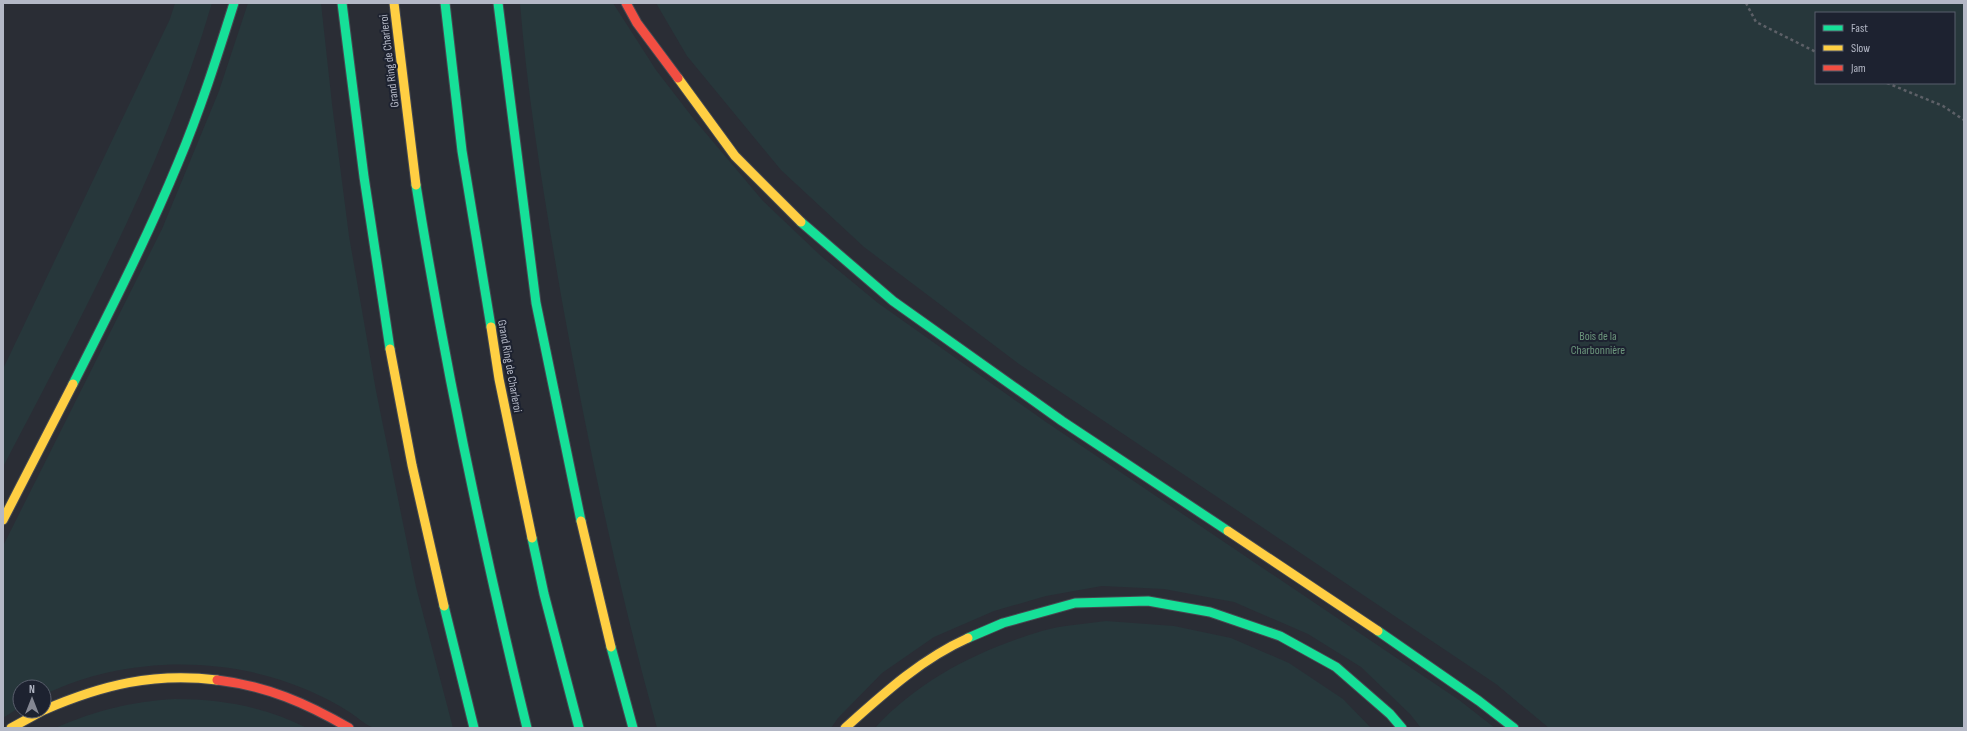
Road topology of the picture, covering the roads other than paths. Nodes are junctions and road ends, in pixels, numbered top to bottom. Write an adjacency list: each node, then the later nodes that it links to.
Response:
1 (234, 3): 7 (highway)
2 (342, 3): 12 (highway)
3 (394, 3): 13 (highway, Grand Ring de Charleroi)
4 (445, 3): 14 (highway, Grand Ring de Charleroi)
5 (498, 3): 15 (highway)
6 (626, 3): 18 (highway)
7 (3, 520)
8 (52, 706): 11 (highway)
9 (27, 719): 10 (highway)
10 (11, 728)
11 (349, 728)
12 (474, 728)
13 (527, 728)
14 (579, 728)
15 (633, 728)
16 (845, 728): 17 (highway)
17 (1402, 728)
18 (1514, 728)

